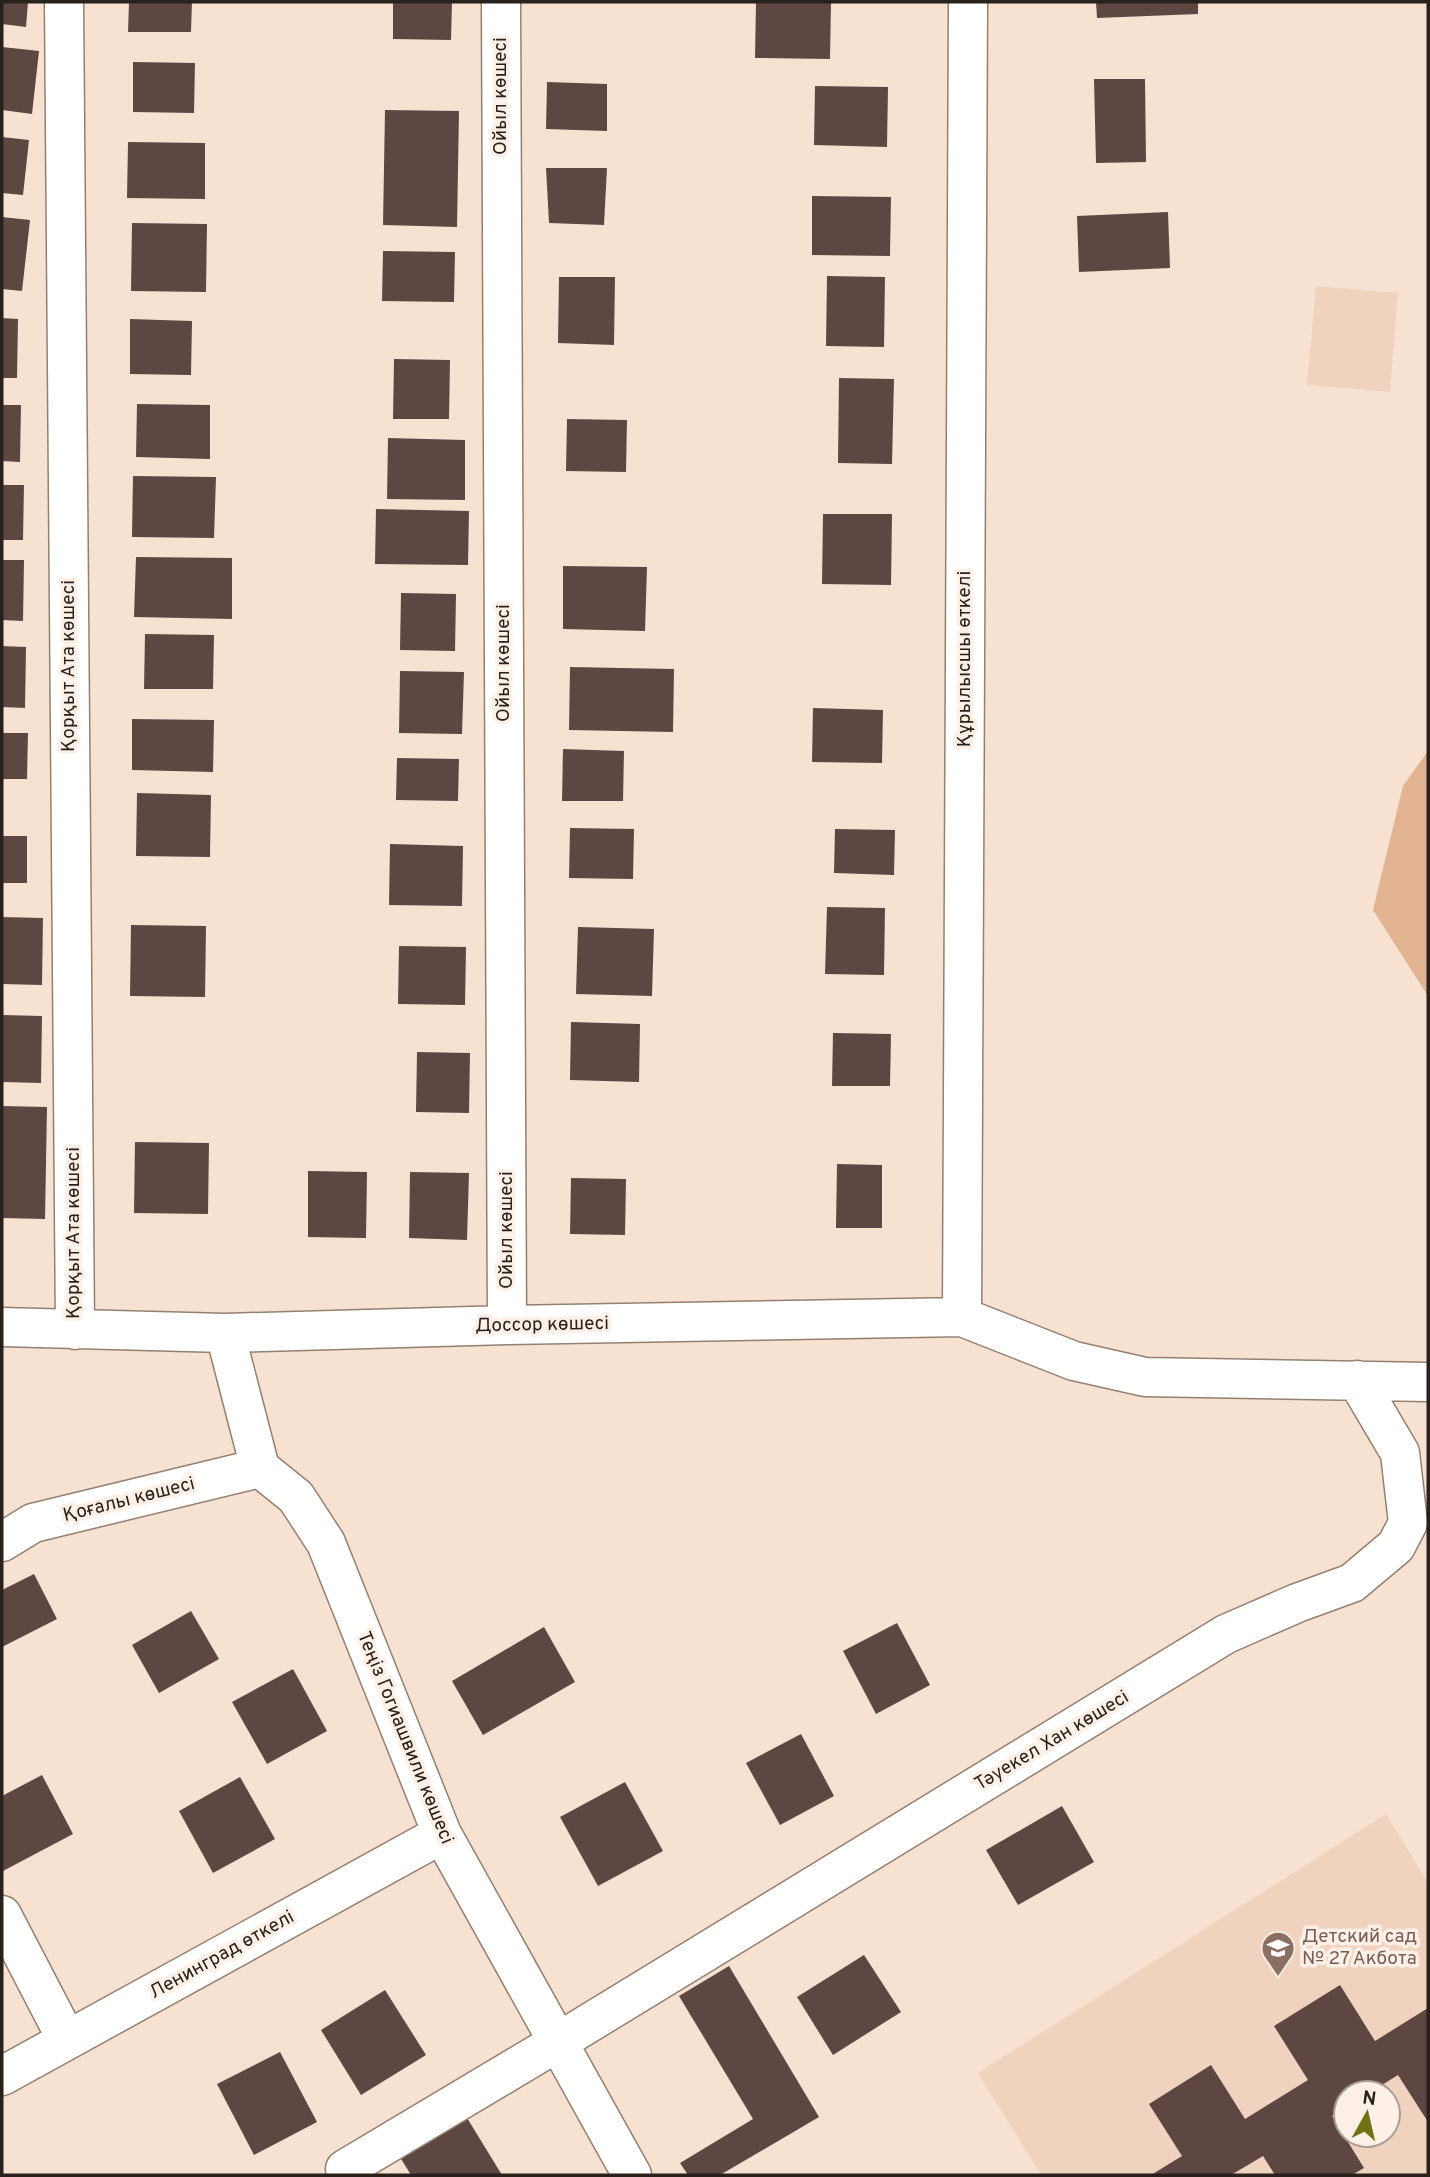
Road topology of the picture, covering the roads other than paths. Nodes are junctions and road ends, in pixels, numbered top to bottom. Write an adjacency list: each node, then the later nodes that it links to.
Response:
1 (64, 2): 7 (street, Қорқыт Ата көшесi)
2 (501, 2): 5 (street, Ойыл көшесі)
3 (968, 2): 4 (street, Құрылысшы өткелі)
4 (962, 1317): 5 (street, Доссор көшесі); 9 (street, Доссор көшесі)
5 (507, 1325): 8 (street, Доссор көшесі)
6 (2, 1327): 7 (street, Доссор көшесі)
7 (75, 1330): 8 (street, Доссор көшесі)
8 (225, 1333): 11 (street)
9 (1357, 1380): 10 (street, Доссор көшесі); 12 (street, Тәуекел Хан көшесі)
10 (1428, 1382)
11 (260, 1468): 13 (street, Қоғалы көшесі); 14 (street, Теңіз Гогиашвили көшесі)
12 (1418, 1518): 17 (street, Тәуекел Хан көшесі)
13 (2, 1542)
14 (442, 1834): 16 (street, Ленинград өткелі); 17 (street, Теңіз Гогиашвили көшесі)
15 (2, 1915): 16 (street)
16 (67, 2040): 18 (street, Ленинград өткелі)
17 (558, 2042): 19 (street, Тәуекел Хан көшесі); 20 (street, Теңіз Гогиашвили көшесі)
18 (2, 2076)
19 (348, 2175)
20 (632, 2175)

